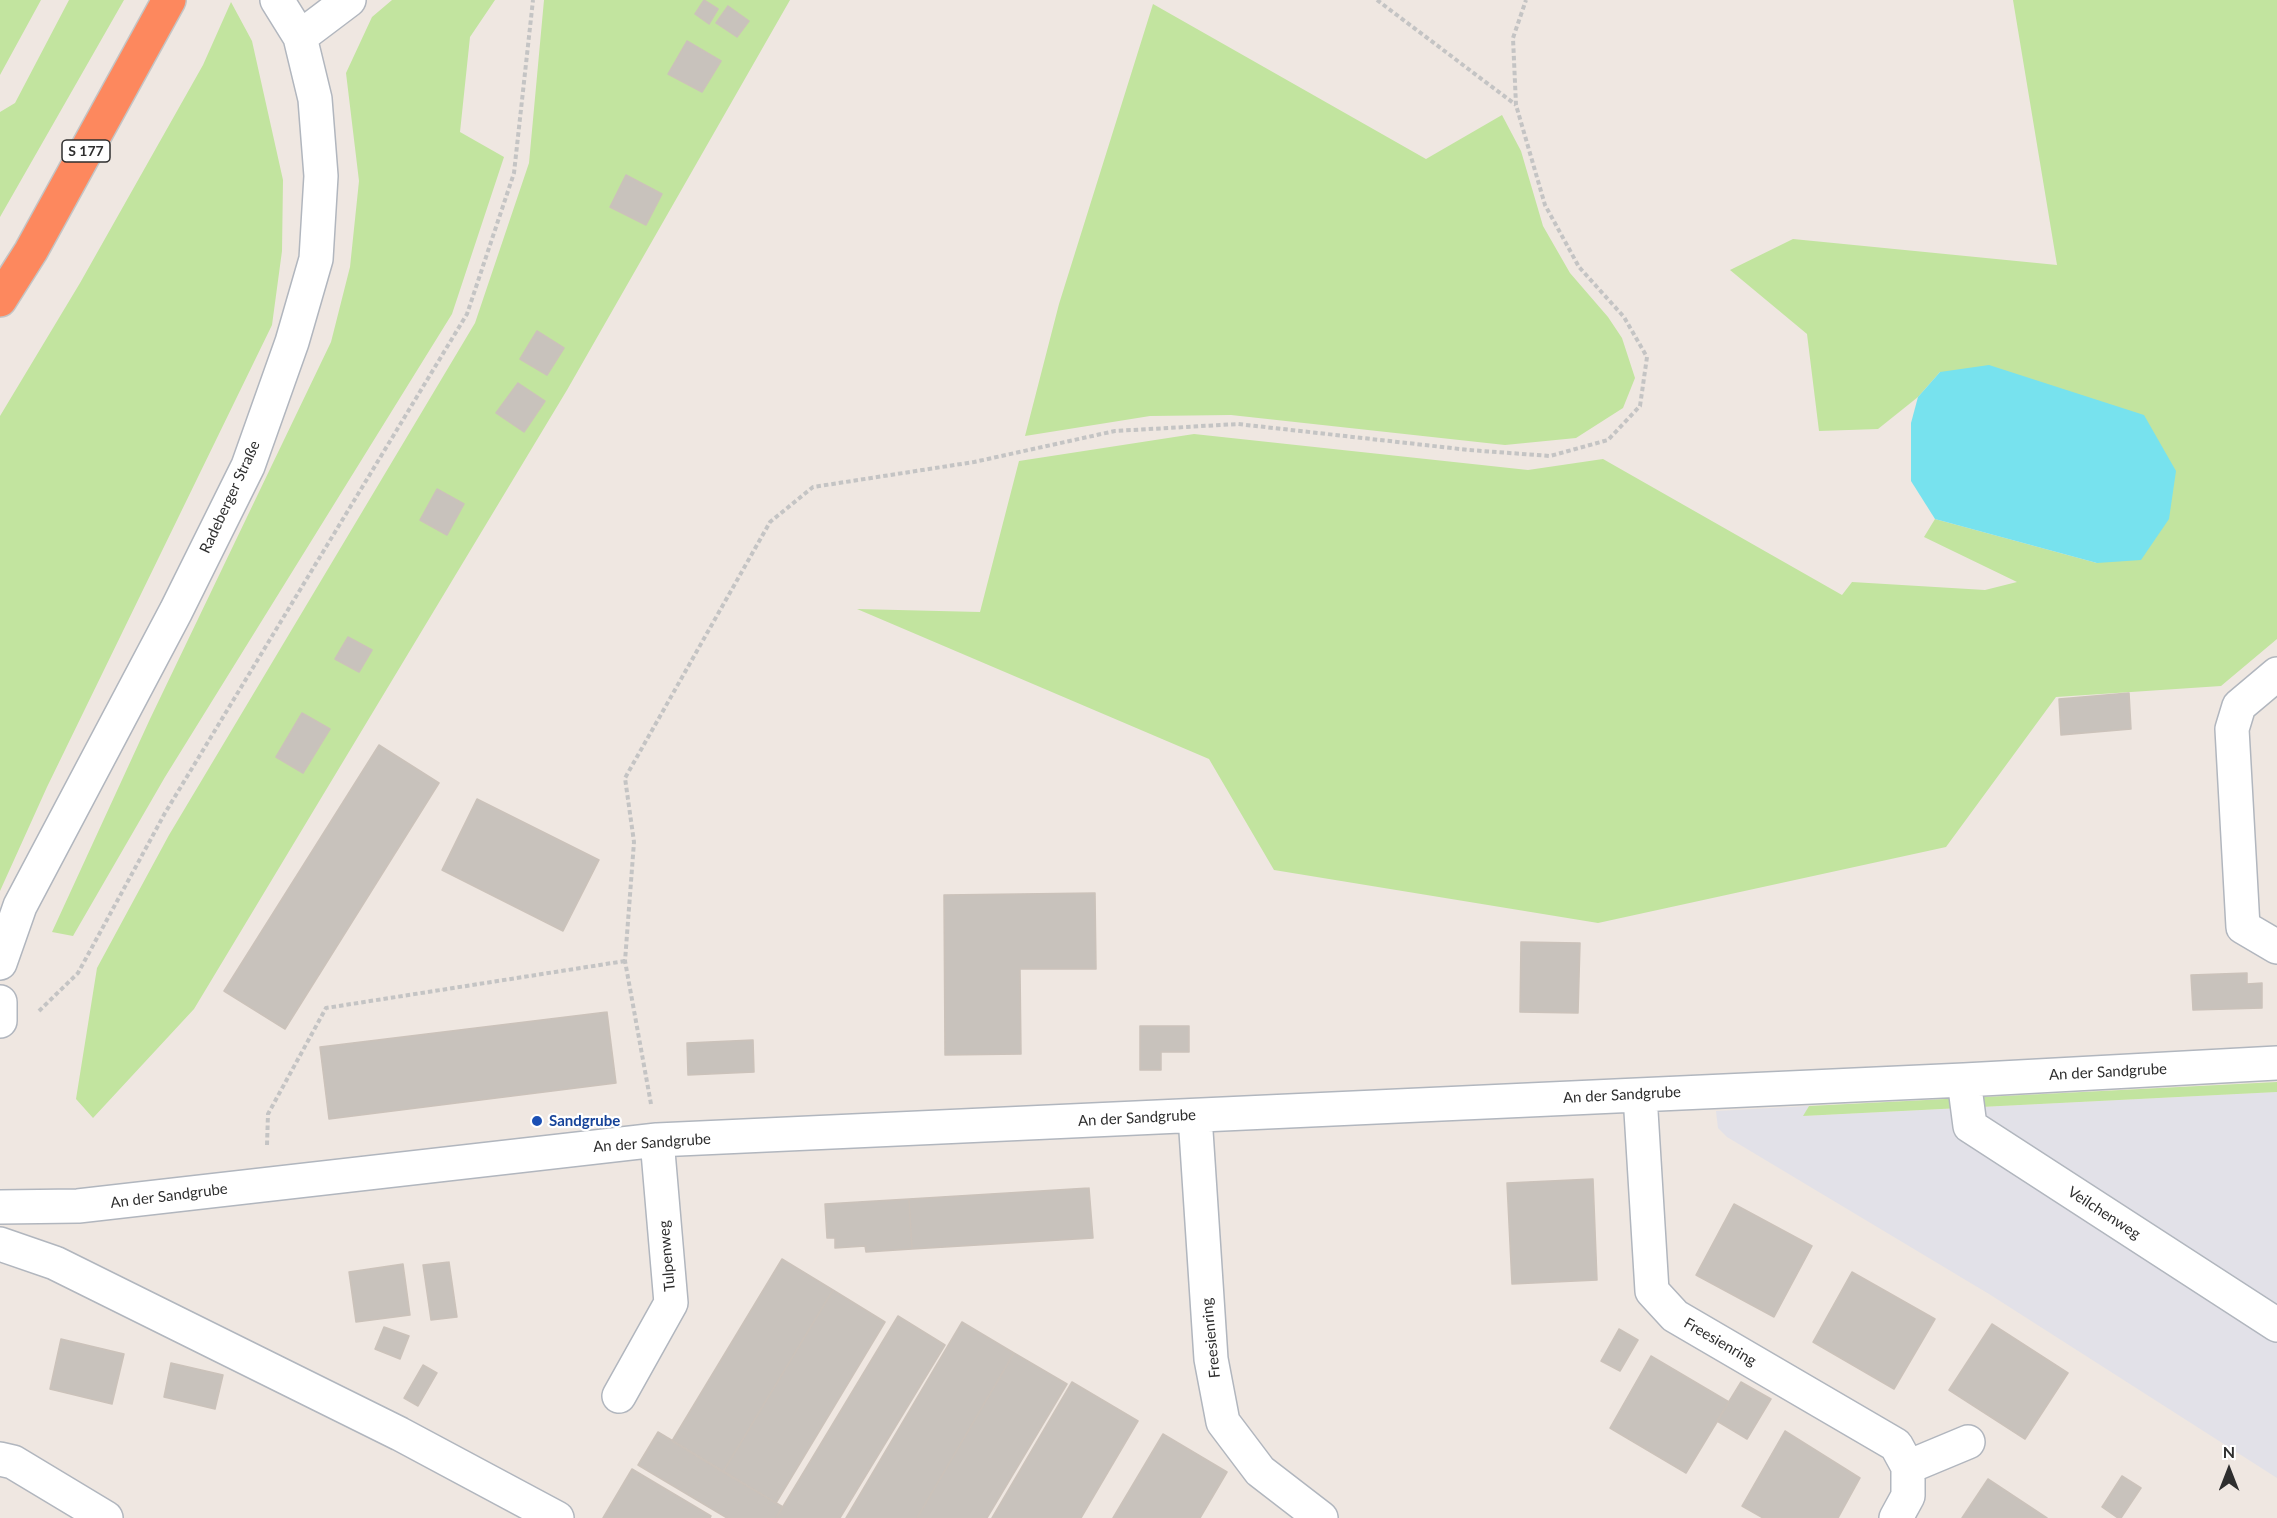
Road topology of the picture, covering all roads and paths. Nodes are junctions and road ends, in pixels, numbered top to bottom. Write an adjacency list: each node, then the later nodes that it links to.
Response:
1 (169, 0): 9 (highway, S 177)
2 (277, 0): 7 (street, Radeberger Straße)
3 (349, 0): 7 (street)
4 (533, 0): 15 (path)
5 (1377, 0): 8 (path)
6 (1526, 0): 8 (path)
7 (300, 37): 13 (street, Radeberger Straße)
8 (1516, 105): 12 (path)
9 (0, 300)
10 (2277, 674): 11 (street)
11 (2277, 947)
12 (625, 961): 20 (path); 21 (path)
13 (0, 963)
14 (0, 1002): 15 (street)
15 (16, 1020)
16 (2277, 1063): 17 (street, An der Sandgrube)
17 (1964, 1080): 18 (street, An der Sandgrube); 24 (street, Veilchenweg)
18 (1640, 1095): 19 (street, An der Sandgrube); 28 (street, Freesienring)
19 (1195, 1116): 20 (street, An der Sandgrube); 31 (street, Freesienring)
20 (657, 1140): 21 (street, An der Sandgrube); 25 (street, Tulpenweg)
21 (264, 1185): 22 (street, An der Sandgrube)
22 (0, 1207)
23 (0, 1244): 30 (street)
24 (2277, 1325)
25 (619, 1395)
26 (1968, 1442): 28 (street)
27 (0, 1459): 29 (street)
28 (1908, 1467): 32 (street)
29 (106, 1518)
30 (557, 1518)
31 (1322, 1518)
32 (1896, 1518)

